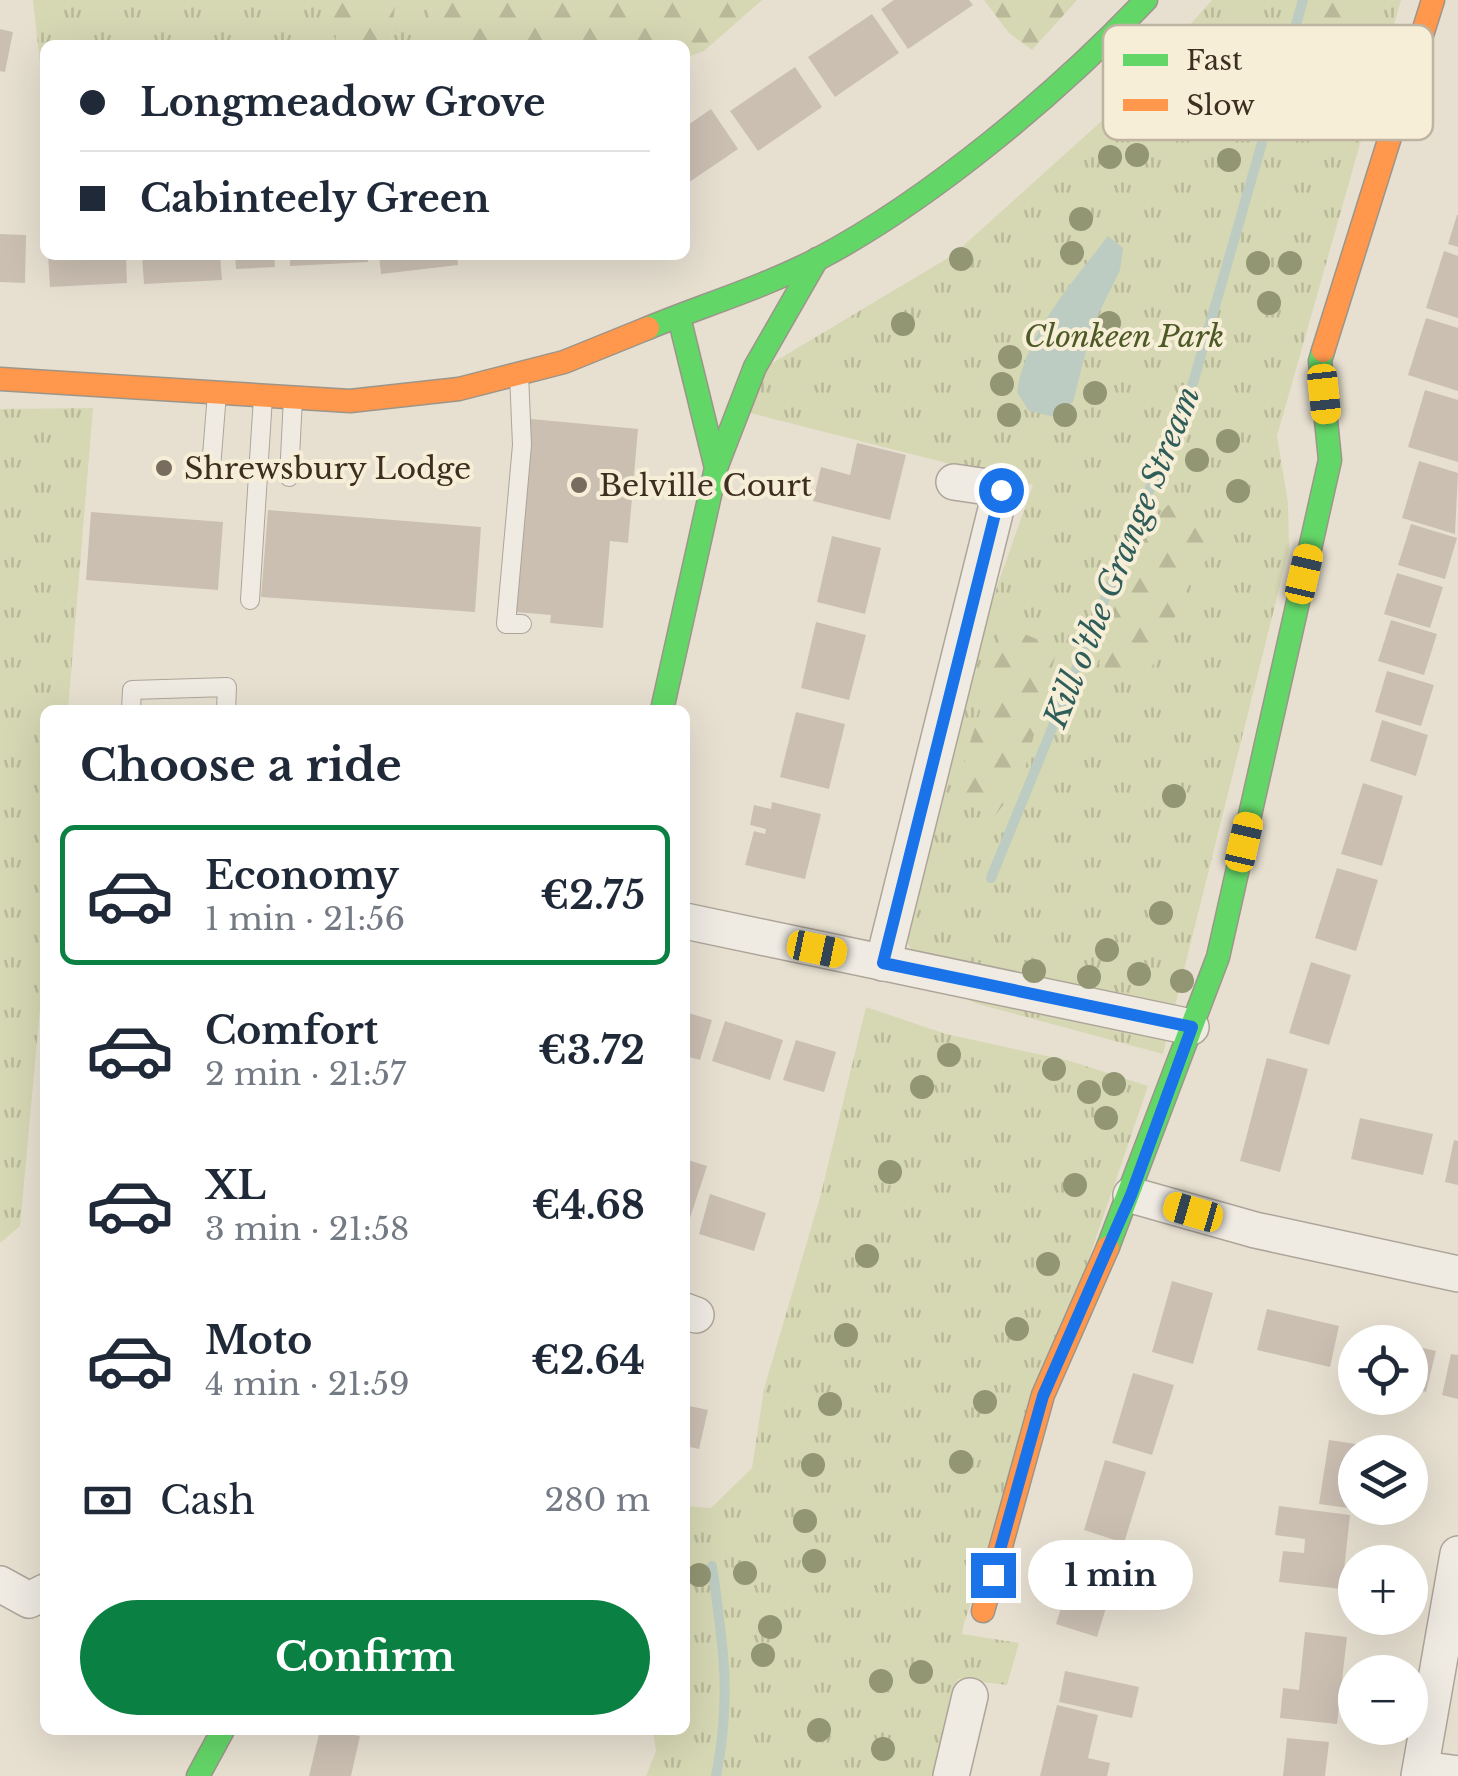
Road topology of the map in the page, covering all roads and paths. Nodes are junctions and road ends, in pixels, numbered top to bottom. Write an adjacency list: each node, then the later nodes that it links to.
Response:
1 (1146, 0): 3 (street)
2 (1433, 0): 4 (street)
3 (1122, 25)
4 (1425, 25)
5 (1103, 45): 7 (street)
6 (1389, 140): 25 (street)
7 (817, 259): 8 (street); 15 (street)
8 (679, 317): 9 (street); 15 (street)
9 (518, 374): 13 (street); 19 (lane)
10 (0, 379): 11 (street)
11 (216, 393): 12 (street); 14 (lane)
12 (263, 396): 13 (street); 18 (lane)
13 (293, 398): 16 (lane)
14 (211, 468)
15 (716, 468): 22 (street)
16 (289, 478)
17 (954, 482): 24 (street)
18 (250, 600)
19 (522, 624)
20 (130, 705): 21 (lane)
21 (226, 705)
22 (663, 705)
23 (690, 922): 24 (street)
24 (883, 963): 25 (street)
25 (1192, 1027): 26 (street)
26 (1131, 1195): 27 (street); 31 (street)
27 (1458, 1274)
28 (1458, 1554): 34 (street)
29 (0, 1584): 30 (street)
30 (40, 1594)
31 (983, 1611)
32 (970, 1696): 37 (street)
33 (219, 1735): 36 (street)
34 (1420, 1773): 35 (street)
35 (1458, 1774)
36 (198, 1776)
37 (951, 1776)

